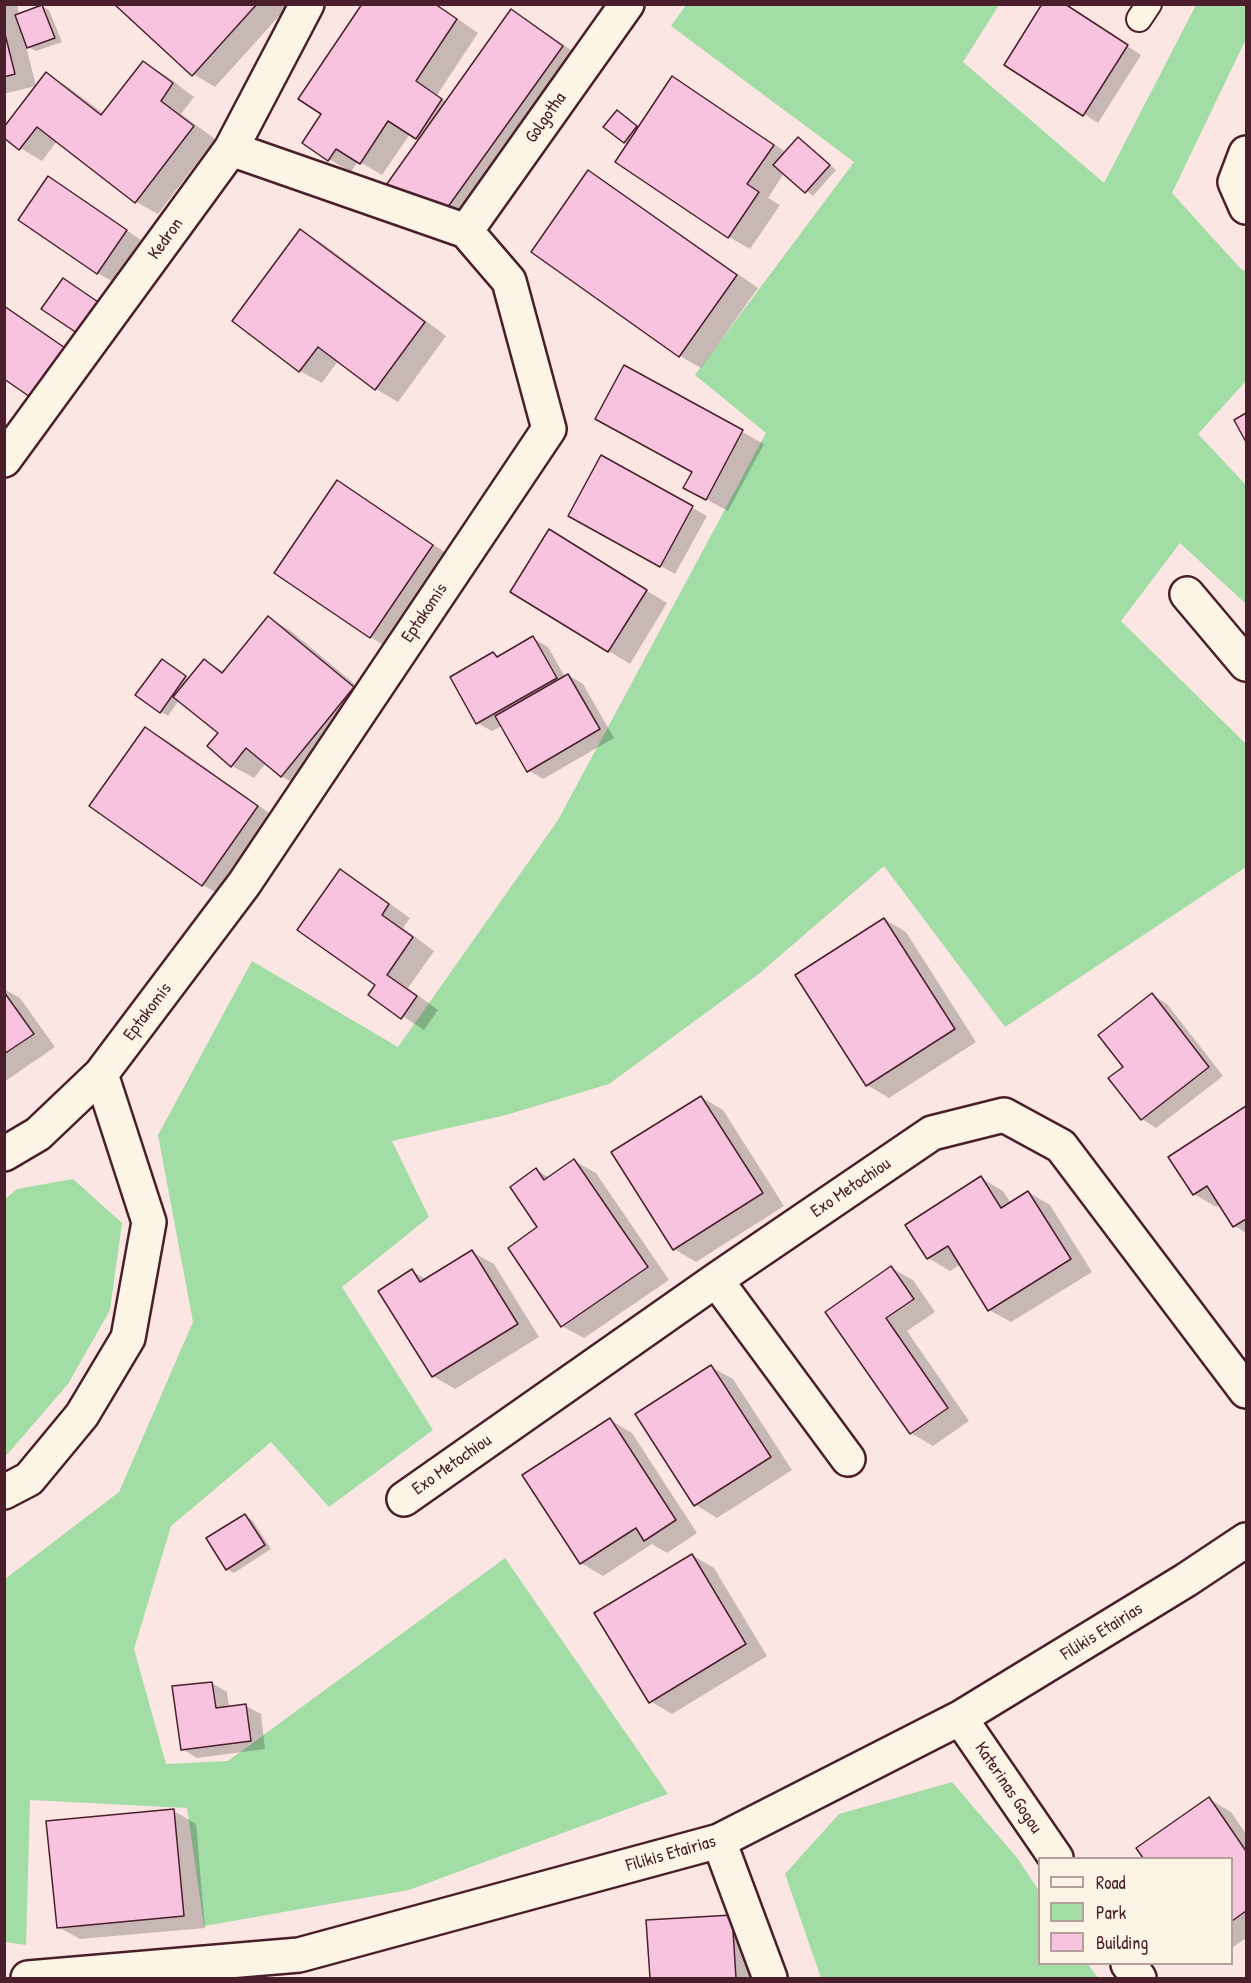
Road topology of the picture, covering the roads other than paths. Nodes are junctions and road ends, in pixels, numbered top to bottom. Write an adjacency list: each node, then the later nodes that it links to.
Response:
1 (308, 4): 3 (street, Kedron)
2 (627, 4): 4 (street, Golgotha)
3 (231, 149): 4 (street); 5 (street, Kedron)
4 (466, 231): 8 (street, Eptakomis)
5 (4, 460)
6 (1187, 594): 7 (street)
7 (1246, 664)
8 (101, 1074): 9 (street, Eptakomis); 13 (street)
9 (4, 1154)
10 (716, 1280): 11 (street, Exo Metochiou); 12 (street); 14 (street, Exo Metochiou)
11 (1246, 1391)
12 (848, 1459)
13 (4, 1492)
14 (404, 1499)
15 (1246, 1540): 16 (street, Filikis Etairias)
16 (960, 1718): 17 (street, Filikis Etairias); 18 (street, Katerinas Gogou)
17 (719, 1841): 20 (street, Filikis Etairias); 21 (street)
18 (1055, 1857)
19 (1129, 1965): 22 (street)
20 (28, 1978)
21 (770, 1978)
22 (1139, 1978)

